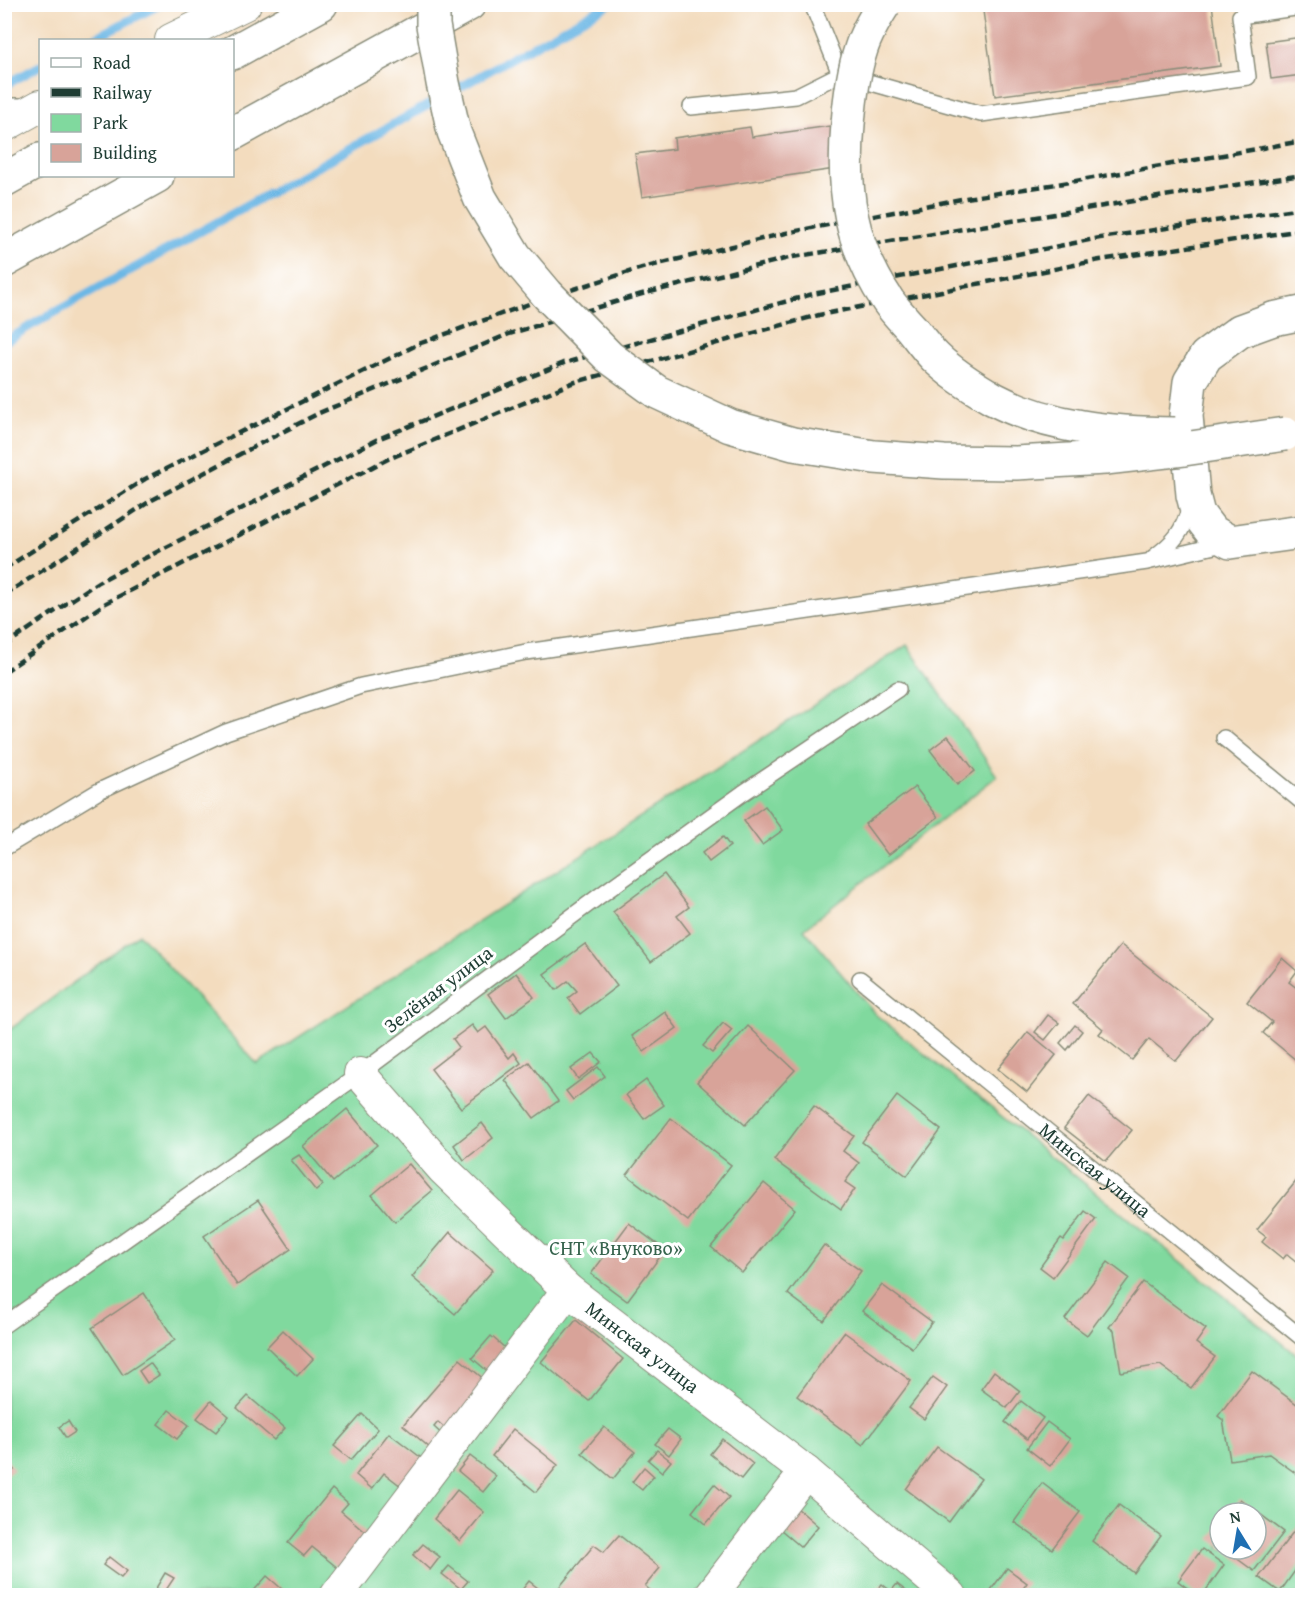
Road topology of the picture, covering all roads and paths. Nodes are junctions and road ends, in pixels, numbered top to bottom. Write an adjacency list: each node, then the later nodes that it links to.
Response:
1 (244, 4): 8 (street)
2 (321, 4): 9 (main road)
3 (433, 4): 22 (main road, bridge)
4 (469, 4): 16 (main road)
5 (812, 4): 10 (lane)
6 (884, 4): 22 (main road, bridge)
7 (1302, 7): 10 (lane)
8 (173, 39)
9 (234, 53)
10 (840, 74): 14 (lane)
11 (4, 106): 12 (lane)
12 (39, 106)
13 (39, 107): 15 (street)
14 (691, 107)
15 (4, 126)
16 (234, 133)
17 (39, 161): 19 (main road)
18 (156, 177): 20 (main road)
19 (4, 180)
20 (4, 261)
21 (1302, 313): 23 (main road)
22 (1294, 433)
23 (1193, 495): 25 (main road); 26 (lane)
24 (1302, 532): 25 (main road)
25 (1230, 542): 26 (lane)
26 (1148, 562): 30 (lane)
27 (898, 689): 32 (lane, Зелёная улица)
28 (1224, 738): 29 (lane)
29 (1302, 802)
30 (4, 848)
31 (860, 979): 35 (lane, Минская улица)
32 (360, 1074): 33 (street, Минская улица); 34 (lane, Зелёная улица)
33 (568, 1290): 36 (street, Минская улица); 37 (street)
34 (4, 1325)
35 (1302, 1338)
36 (806, 1472): 38 (street); 39 (street, Минская улица)
37 (336, 1596)
38 (710, 1596)
39 (951, 1596)

